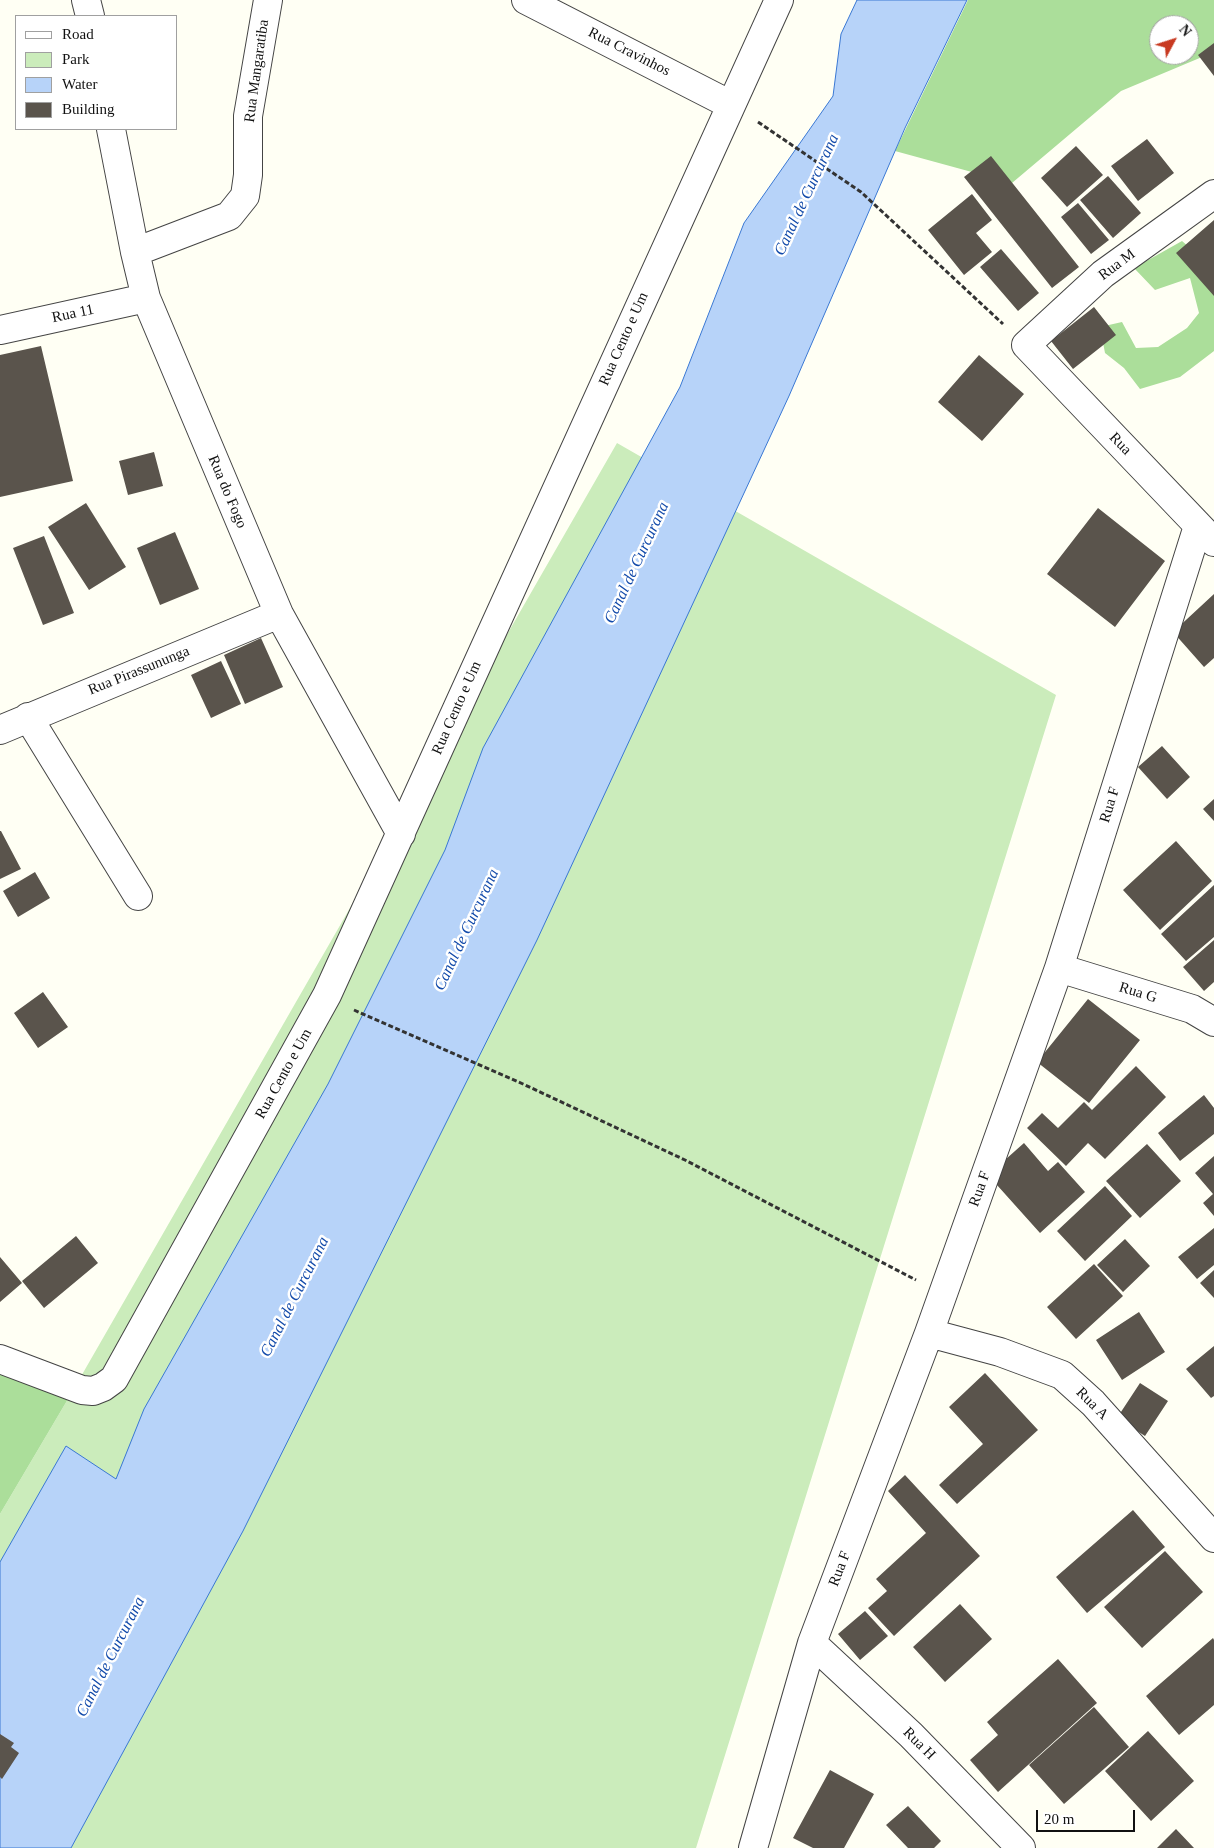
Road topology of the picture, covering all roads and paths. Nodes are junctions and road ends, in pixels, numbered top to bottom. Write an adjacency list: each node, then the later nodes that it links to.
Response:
1 (86, 0): 5 (street)
2 (268, 0): 10 (street, Rua Mangaratiba)
3 (526, 0): 6 (street, Rua Cravinhos)
4 (779, 0): 6 (street, Rua Cento e Um)
5 (90, 15)
6 (731, 105): 18 (street, Rua Cento e Um)
7 (111, 130): 10 (street, Rua do Fogo)
8 (780, 136): 13 (path)
9 (1214, 194): 13 (street, Rua M)
10 (135, 252): 11 (street, Rua do Fogo)
11 (146, 298): 12 (street, Rua 11); 15 (street, Rua do Fogo)
12 (0, 330)
13 (1026, 345): 14 (street, Rua)
14 (1206, 534): 20 (street, Rua F)
15 (280, 614): 16 (street, Rua Pirassununga); 18 (street, Rua do Fogo)
16 (28, 717): 17 (street, Rua Pirassununga); 19 (street)
17 (0, 730)
18 (401, 834): 25 (street, Rua Cento e Um)
19 (138, 896)
20 (1059, 968): 22 (street, Rua G); 23 (street, Rua F)
21 (356, 1010): 23 (path)
22 (1214, 1022)
23 (943, 1294): 24 (street, Rua F)
24 (929, 1333): 26 (street, Rua A); 27 (street, Rua F)
25 (0, 1359)
26 (1213, 1533)
27 (812, 1643): 28 (street, Rua F); 29 (street, Rua H)
28 (753, 1848)
29 (1021, 1848)

